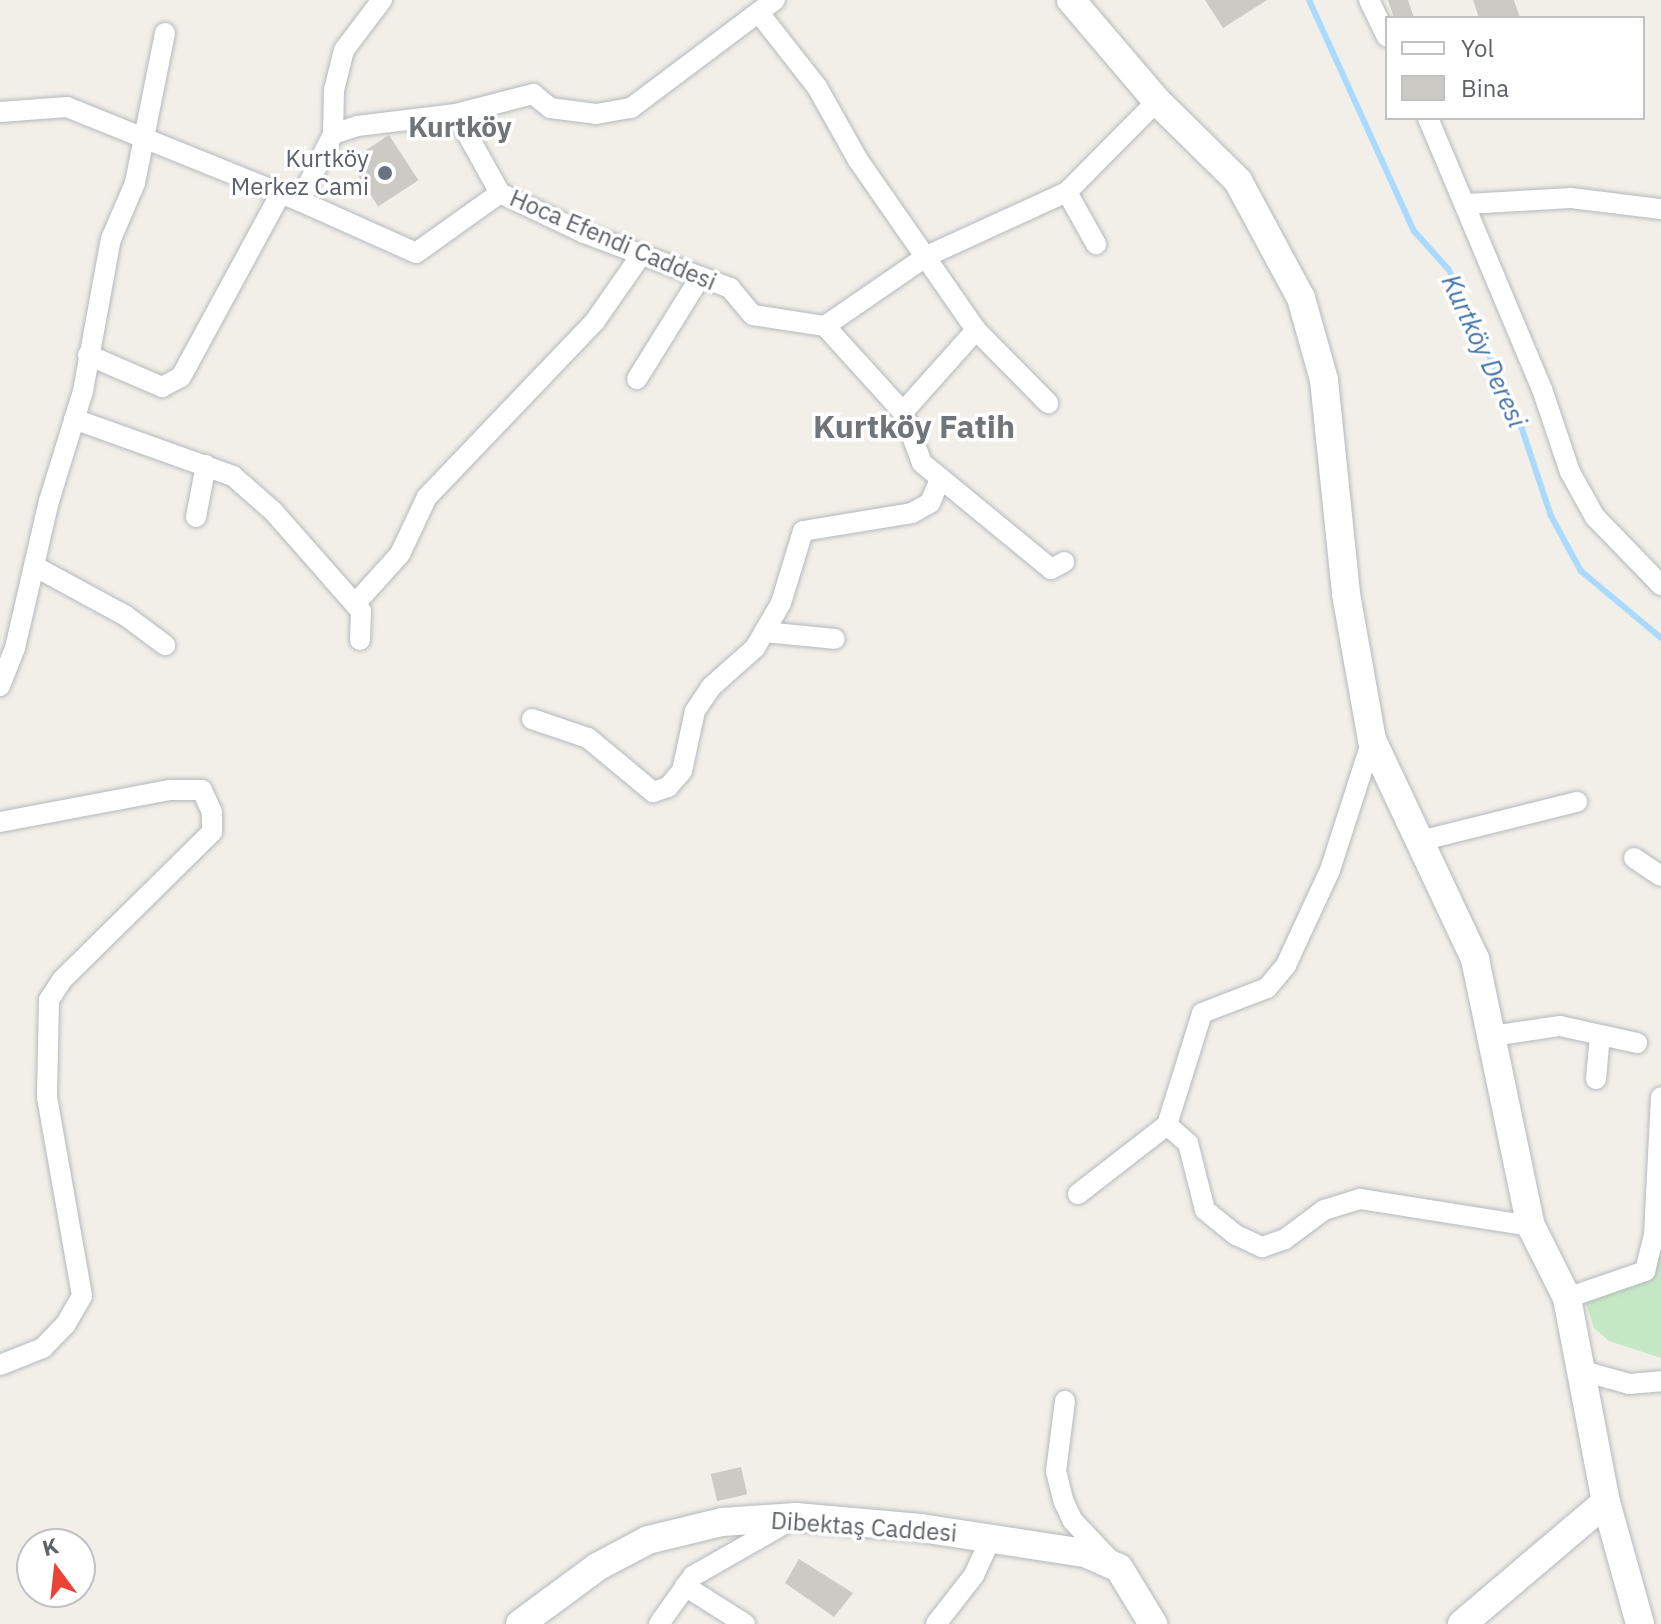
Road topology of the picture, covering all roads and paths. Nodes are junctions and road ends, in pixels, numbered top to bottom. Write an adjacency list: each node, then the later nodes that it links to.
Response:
1 (382, 0): 11 (street)
2 (1071, 0): 7 (street)
3 (1369, 0): 6 (street)
4 (767, 7): 9 (street); 20 (street)
5 (165, 33): 12 (street)
6 (1385, 33)
7 (1157, 101): 13 (street); 42 (street)
8 (0, 112): 12 (street)
9 (456, 114): 11 (street); 14 (street)
10 (1429, 120): 16 (street)
11 (333, 134): 15 (street)
12 (146, 138): 15 (street); 24 (street)
13 (1067, 192): 18 (street); 20 (street)
14 (500, 193): 15 (street, Hoca Efendi Caddesi); 19 (street, Hoca Efendi Caddesi)
15 (290, 197): 24 (street)
16 (1467, 204): 17 (street); 34 (street)
17 (1661, 209)
18 (1096, 244)
19 (641, 255): 21 (street, Hoca Efendi Caddesi); 35 (street)
20 (927, 256): 22 (street); 23 (street)
21 (699, 279): 22 (street, Hoca Efendi Caddesi); 25 (street)
22 (825, 326): 27 (street)
23 (976, 330): 26 (street); 27 (street)
24 (88, 355): 28 (street)
25 (637, 379)
26 (1048, 403)
27 (903, 412): 30 (street)
28 (74, 419): 29 (street); 33 (street)
29 (206, 465): 31 (street); 35 (street)
30 (940, 479): 32 (street); 36 (street)
31 (196, 517)
32 (1064, 562)
33 (34, 566): 39 (street); 40 (street)
34 (1661, 585)
35 (355, 604): 38 (street)
36 (764, 632): 37 (street); 41 (street)
37 (835, 639)
38 (360, 640)
39 (165, 645)
40 (0, 686)
41 (532, 719)
42 (1372, 740): 45 (street); 53 (street)
43 (1577, 802): 45 (street)
44 (0, 822): 57 (street)
45 (1420, 841): 49 (street)
46 (1634, 858): 47 (street)
47 (1661, 876)
48 (1600, 1035): 49 (street); 50 (street); 51 (street)
49 (1492, 1036): 55 (street)
50 (1637, 1043)
51 (1596, 1079)
52 (1661, 1097): 56 (street)
53 (1167, 1125): 54 (street); 55 (street)
54 (1078, 1194)
55 (1531, 1226): 56 (street)
56 (1567, 1298): 58 (street)
57 (0, 1365)
58 (1579, 1370): 59 (street); 61 (street)
59 (1661, 1381)
60 (1065, 1401): 64 (street)
61 (1606, 1502): 71 (street); 72 (street)
62 (796, 1517): 63 (street, Dibektaş Caddesi); 65 (street); 66 (street, Dibektaş Caddesi)
63 (991, 1538): 64 (street, Dibektaş Caddesi); 69 (street)
64 (1119, 1568): 70 (street)
65 (685, 1586): 67 (street); 68 (street)
66 (520, 1624)
67 (659, 1624)
68 (745, 1624)
69 (936, 1624)
70 (1153, 1624)
71 (1462, 1624)
72 (1640, 1624)

